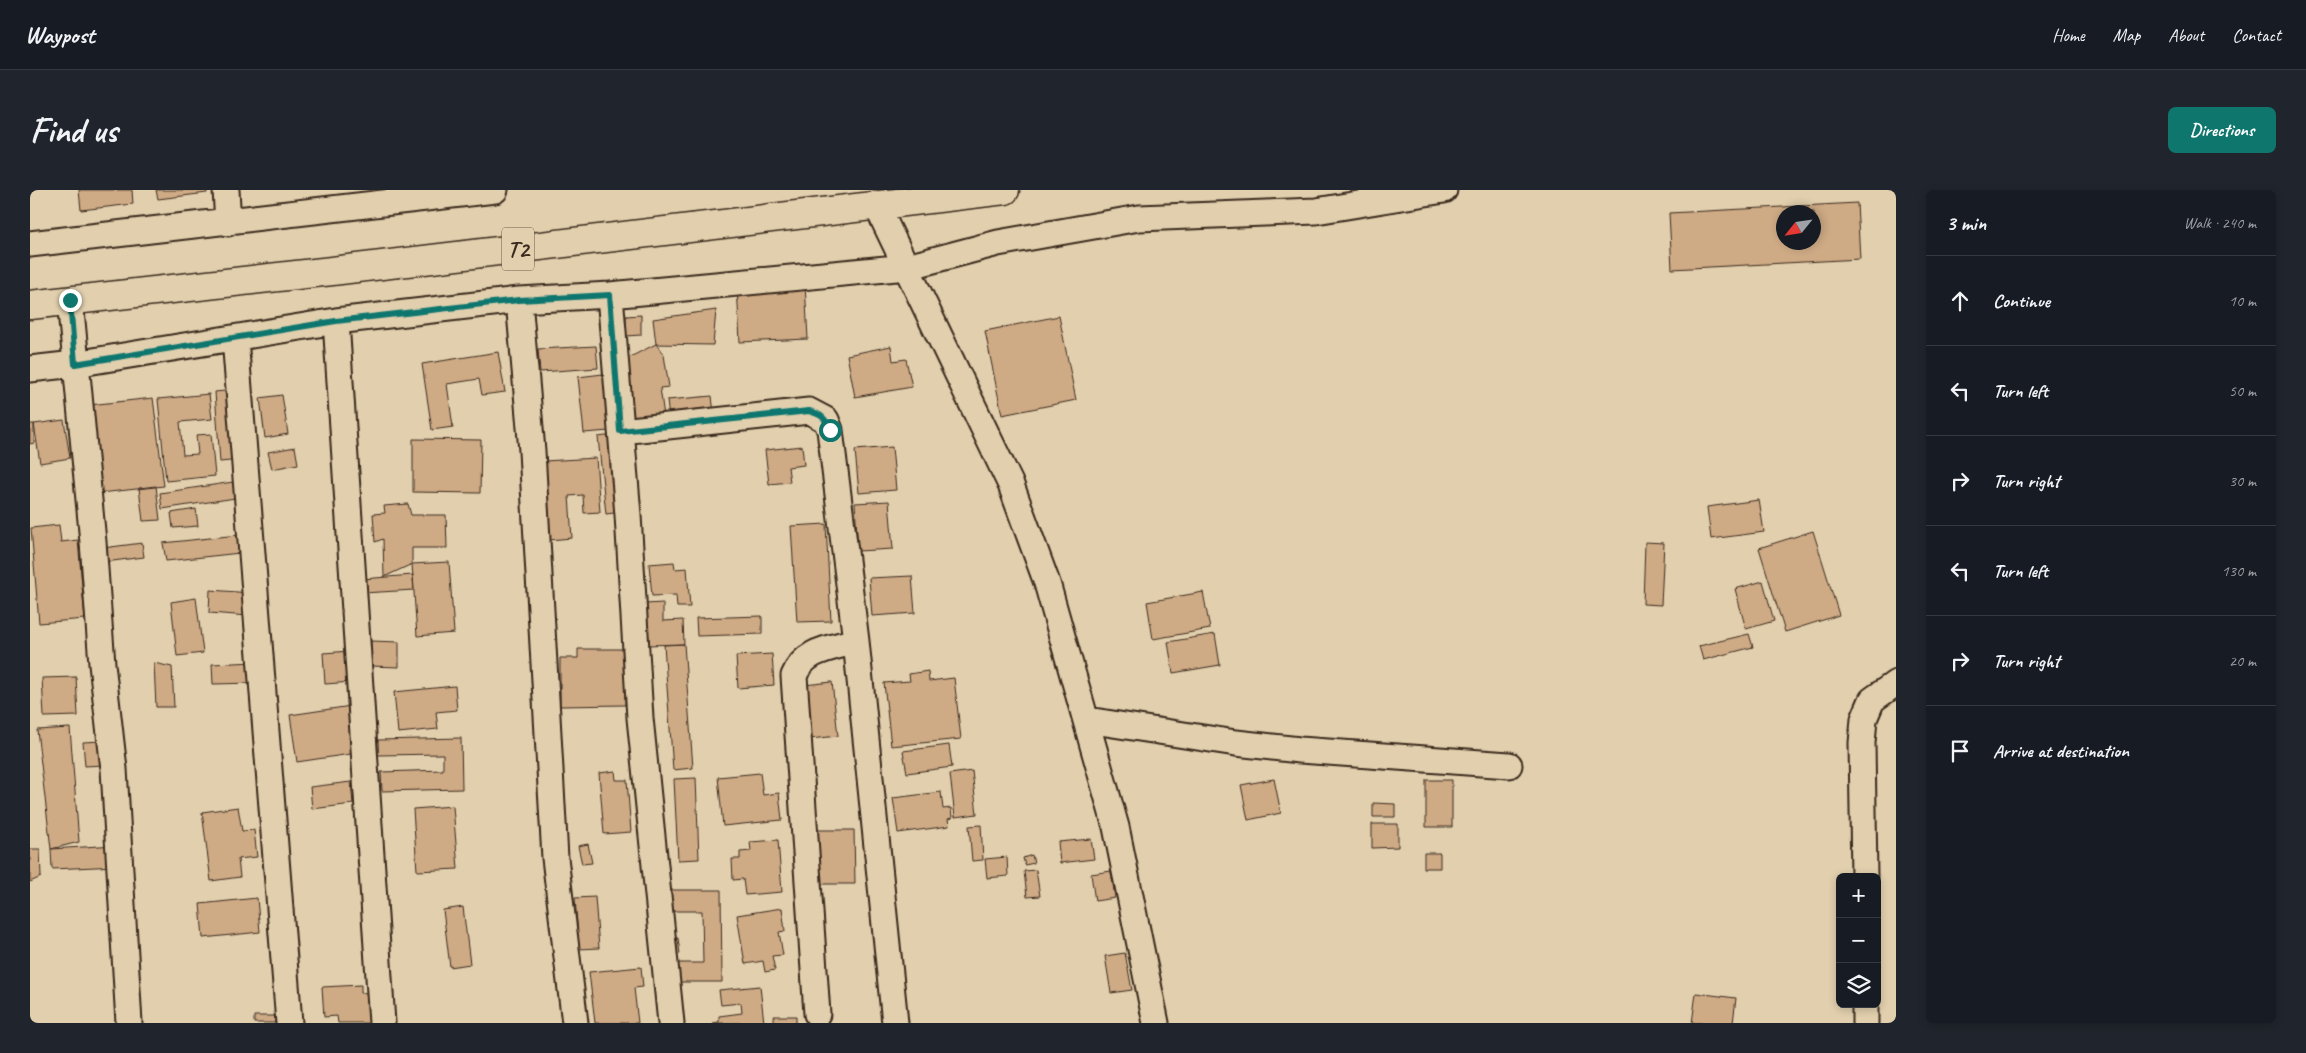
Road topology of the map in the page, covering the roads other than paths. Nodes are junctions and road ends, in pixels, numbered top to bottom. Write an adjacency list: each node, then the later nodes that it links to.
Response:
1 (226, 190): 7 (street)
2 (495, 190): 5 (street)
3 (1005, 190): 6 (highway, T2)
4 (1444, 190): 9 (street)
5 (457, 193): 7 (street)
6 (877, 206): 9 (street); 11 (highway, T2)
7 (228, 223): 8 (street)
8 (30, 244)
9 (907, 268): 10 (street); 21 (street)
10 (610, 295): 12 (street); 18 (street)
11 (70, 300): 13 (highway, T2); 16 (street)
12 (519, 300): 14 (street); 29 (street)
13 (30, 305)
14 (336, 321): 15 (street); 28 (street)
15 (236, 338): 16 (street); 27 (street)
16 (75, 364): 17 (street); 26 (street)
17 (30, 369)
18 (620, 431): 19 (street); 30 (street)
19 (856, 641): 25 (street); 31 (street)
20 (1896, 682): 23 (street)
21 (1087, 720): 22 (street); 32 (street)
22 (1509, 765)
23 (1864, 873)
24 (1865, 1008): 33 (street)
25 (818, 1014)
26 (129, 1023)
27 (289, 1023)
28 (382, 1023)
29 (575, 1023)
30 (670, 1023)
31 (895, 1023)
32 (1156, 1023)
33 (1865, 1023)

